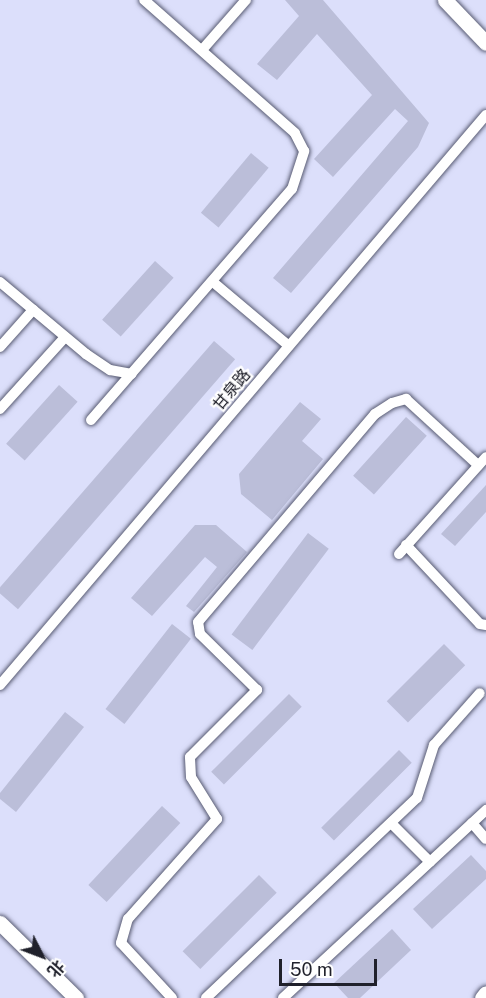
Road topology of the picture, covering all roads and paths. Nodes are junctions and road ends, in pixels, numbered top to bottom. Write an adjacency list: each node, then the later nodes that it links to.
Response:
1 (144, 0): 5 (street)
2 (246, 0): 5 (street)
3 (445, 0): 4 (street)
4 (486, 43)
5 (202, 50): 8 (street)
6 (486, 115): 11 (street, 甘泉路)
7 (0, 282): 9 (street)
8 (213, 282): 11 (street); 13 (street)
9 (33, 310): 10 (street); 12 (street)
10 (64, 337): 13 (street); 14 (street)
11 (289, 346): 20 (street, 甘泉路)
12 (0, 347)
13 (132, 374): 15 (street)
14 (0, 409)
15 (91, 420)
16 (482, 461): 17 (street); 30 (street)
17 (406, 545): 18 (street); 19 (street)
18 (399, 554)
19 (486, 625)
20 (0, 685)
21 (480, 693): 23 (street)
22 (486, 810): 24 (street)
23 (391, 823): 26 (street); 31 (street)
24 (472, 824): 25 (street); 26 (street)
25 (486, 839)
26 (430, 862): 32 (street)
27 (0, 923): 29 (street)
28 (486, 993): 33 (street)
29 (76, 998)
30 (172, 998)
31 (206, 998)
32 (283, 998)
33 (482, 998)

